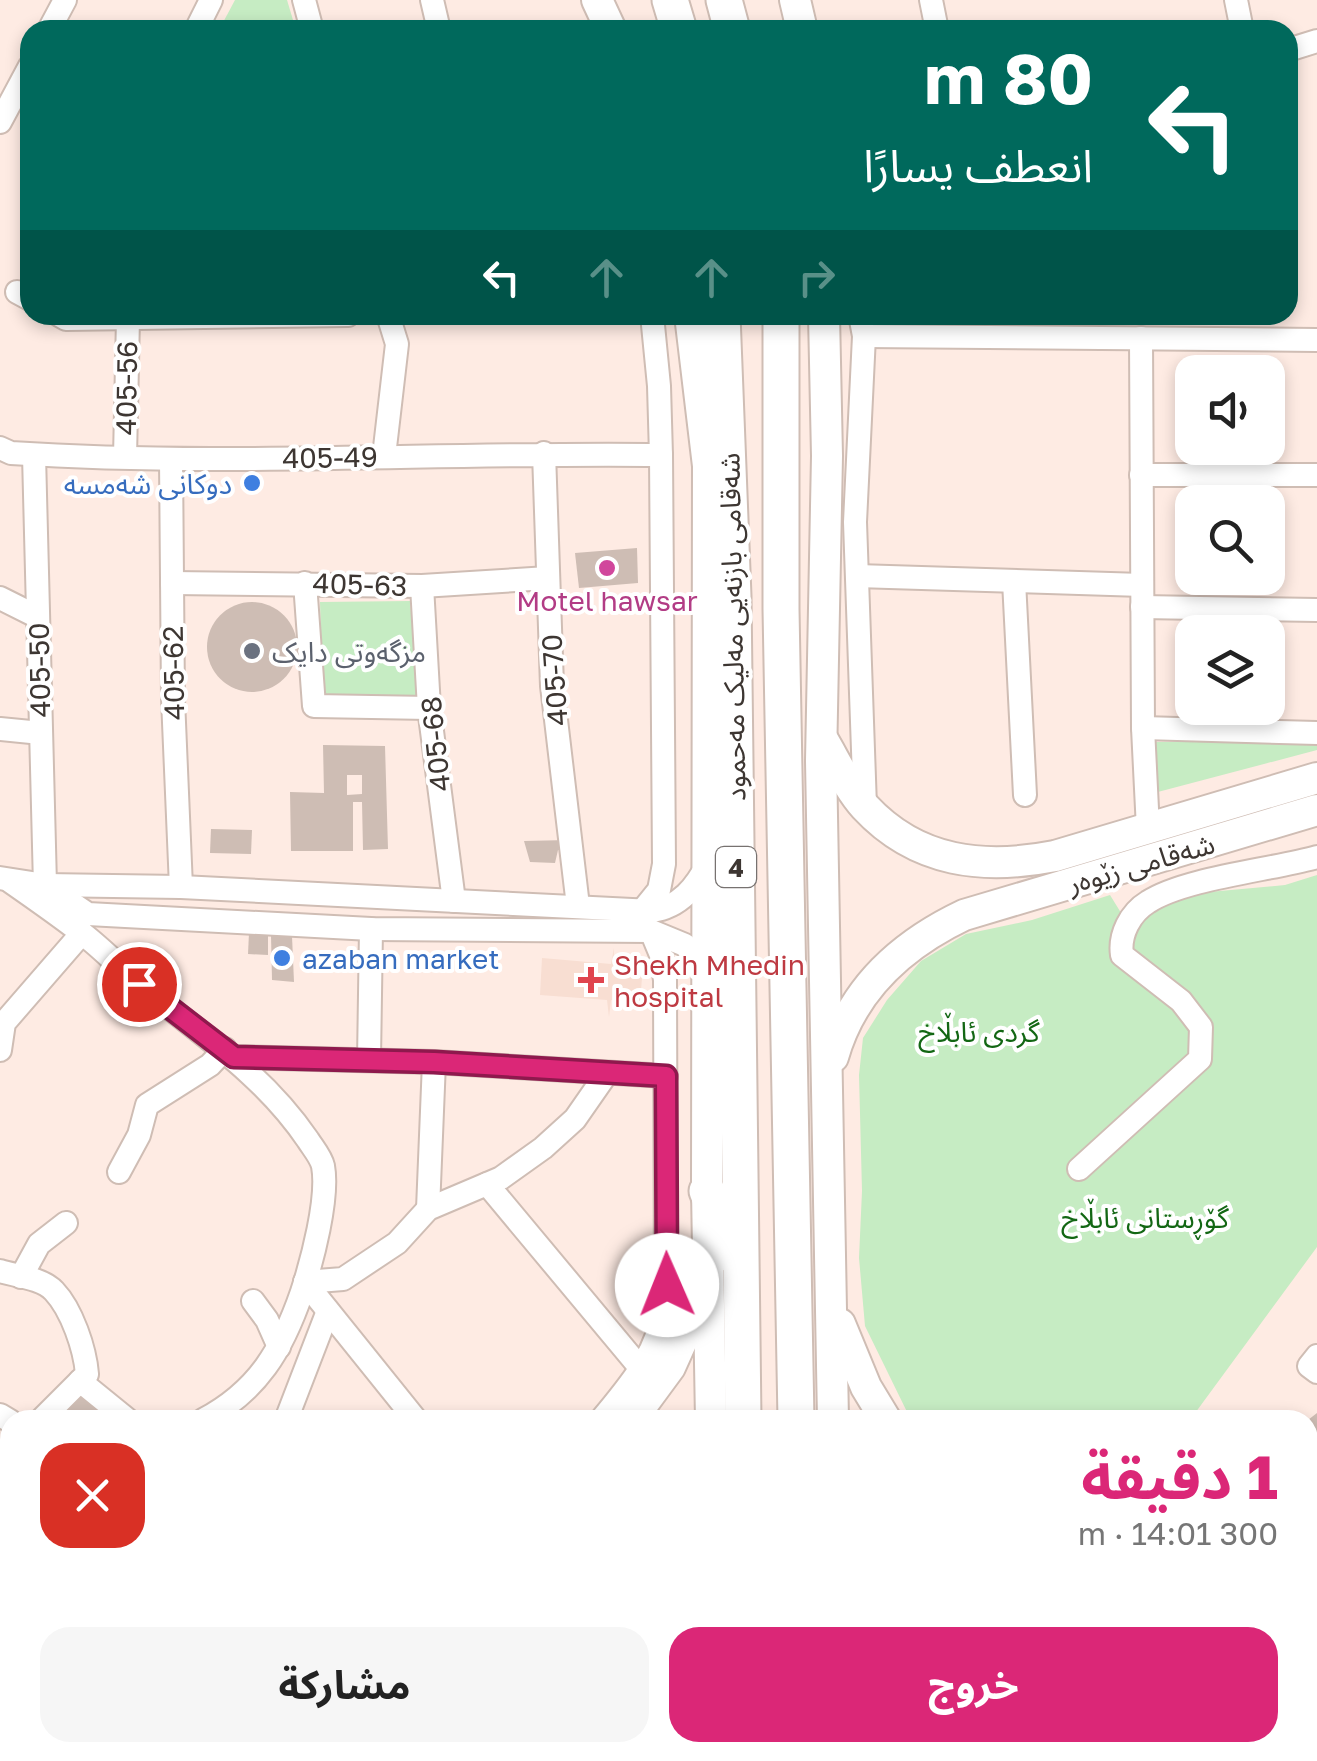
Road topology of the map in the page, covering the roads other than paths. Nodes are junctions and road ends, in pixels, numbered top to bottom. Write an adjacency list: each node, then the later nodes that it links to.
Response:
1 (20, 85): 2 (street)
2 (0, 122)
3 (128, 325): 21 (street, 405-56)
4 (391, 325): 19 (street)
5 (653, 325): 20 (street)
6 (691, 325): 23 (main road)
7 (722, 325): 13 (highway, شەقامی بازنەیی مەلیک مەحمود / 4)
8 (781, 325): 92 (highway, شەقامی بازنەیی مەلیک مەحمود / 4)
9 (824, 325): 14 (main road)
10 (862, 325): 11 (street); 15 (street)
11 (1141, 338): 12 (street); 24 (street)
12 (1317, 340)
13 (727, 418): 23 (highway); 75 (highway, شەقامی بازنەیی مەلیک مەحمود / 4)
14 (827, 439): 15 (street); 41 (main road)
15 (859, 439): 26 (street)
16 (0, 448): 18 (street, 405-49)
17 (544, 454): 19 (street, 405-49); 20 (street, 405-49); 27 (street, 405-70)
18 (34, 455): 21 (street, 405-49); 35 (street, 405-50)
19 (384, 456): 22 (street, 405-49)
20 (661, 456): 56 (street)
21 (124, 458): 22 (street, 405-49)
22 (172, 459): 29 (street, 405-62)
23 (708, 466): 50 (main road)
24 (1142, 475): 25 (street); 32 (street)
25 (1317, 475)
26 (858, 576): 28 (street); 45 (street)
27 (548, 578): 31 (street, 405-63); 55 (street, 405-70)
28 (1014, 581): 32 (street); 44 (street)
29 (172, 583): 30 (street, 405-63); 53 (street, 405-62)
30 (306, 583): 31 (street, 405-63); 36 (street)
31 (422, 586): 36 (street, 405-68)
32 (1142, 596): 34 (street); 37 (street)
33 (0, 598): 35 (street)
34 (1317, 610)
35 (38, 617): 40 (street, 405-50)
36 (429, 708): 54 (street, 405-68)
37 (1143, 728): 39 (street); 47 (street)
38 (0, 729): 40 (street)
39 (1317, 732)
40 (41, 734): 52 (street, 405-50)
41 (822, 738): 45 (main road); 66 (main road)
42 (1317, 778): 43 (main road, شەقامی زێوەر)
43 (1268, 792): 47 (main road, شەقامی زێوەر); 48 (main road)
44 (1025, 795)
45 (865, 807): 47 (main road, شەقامی زێوەر)
46 (1317, 810): 48 (main road, شەقامی زێوەر)
47 (1148, 829)
48 (1254, 831): 66 (main road, شەقامی زێوەر)
49 (1317, 857): 68 (street)
50 (708, 863): 56 (street); 59 (main road)
51 (4, 878): 52 (street); 58 (street)
52 (45, 885): 53 (street); 57 (street)
53 (181, 887): 54 (street)
54 (454, 900): 55 (street)
55 (578, 906): 56 (street)
56 (647, 921): 57 (street); 59 (street); 67 (street)
57 (371, 929): 63 (street)
58 (82, 932): 60 (street); 62 (street)
59 (708, 974): 71 (main road)
60 (2, 1022): 61 (street)
61 (0, 1050)
62 (229, 1053): 63 (street); 69 (street); 76 (street)
63 (369, 1060): 64 (street)
64 (434, 1062): 65 (street); 72 (street)
65 (607, 1073): 67 (street); 70 (street)
66 (828, 1075): 78 (main road)
67 (666, 1076): 81 (street)
68 (1078, 1170)
69 (119, 1172)
70 (487, 1184): 72 (street); 81 (street)
71 (707, 1191): 75 (highway)
72 (428, 1209): 76 (street)
73 (66, 1223): 74 (street)
74 (11, 1274): 82 (street)
75 (724, 1280): 89 (main road); 90 (main road); 91 (highway, شەقامی بازنەیی مەلیک مەحمود / 4)
76 (305, 1282): 79 (street); 80 (street)
77 (253, 1301): 80 (street)
78 (832, 1304): 93 (main road); 94 (main road)
79 (328, 1310): 86 (street); 87 (street)
80 (279, 1346): 85 (street)
81 (642, 1370): 88 (street)
82 (80, 1382): 83 (street); 84 (street)
83 (51, 1410)
84 (115, 1410)
85 (221, 1410)
86 (290, 1410)
87 (408, 1410)
88 (609, 1410)
89 (638, 1410)
90 (711, 1410)
91 (743, 1410)
92 (796, 1410)
93 (834, 1410)
94 (881, 1410)

